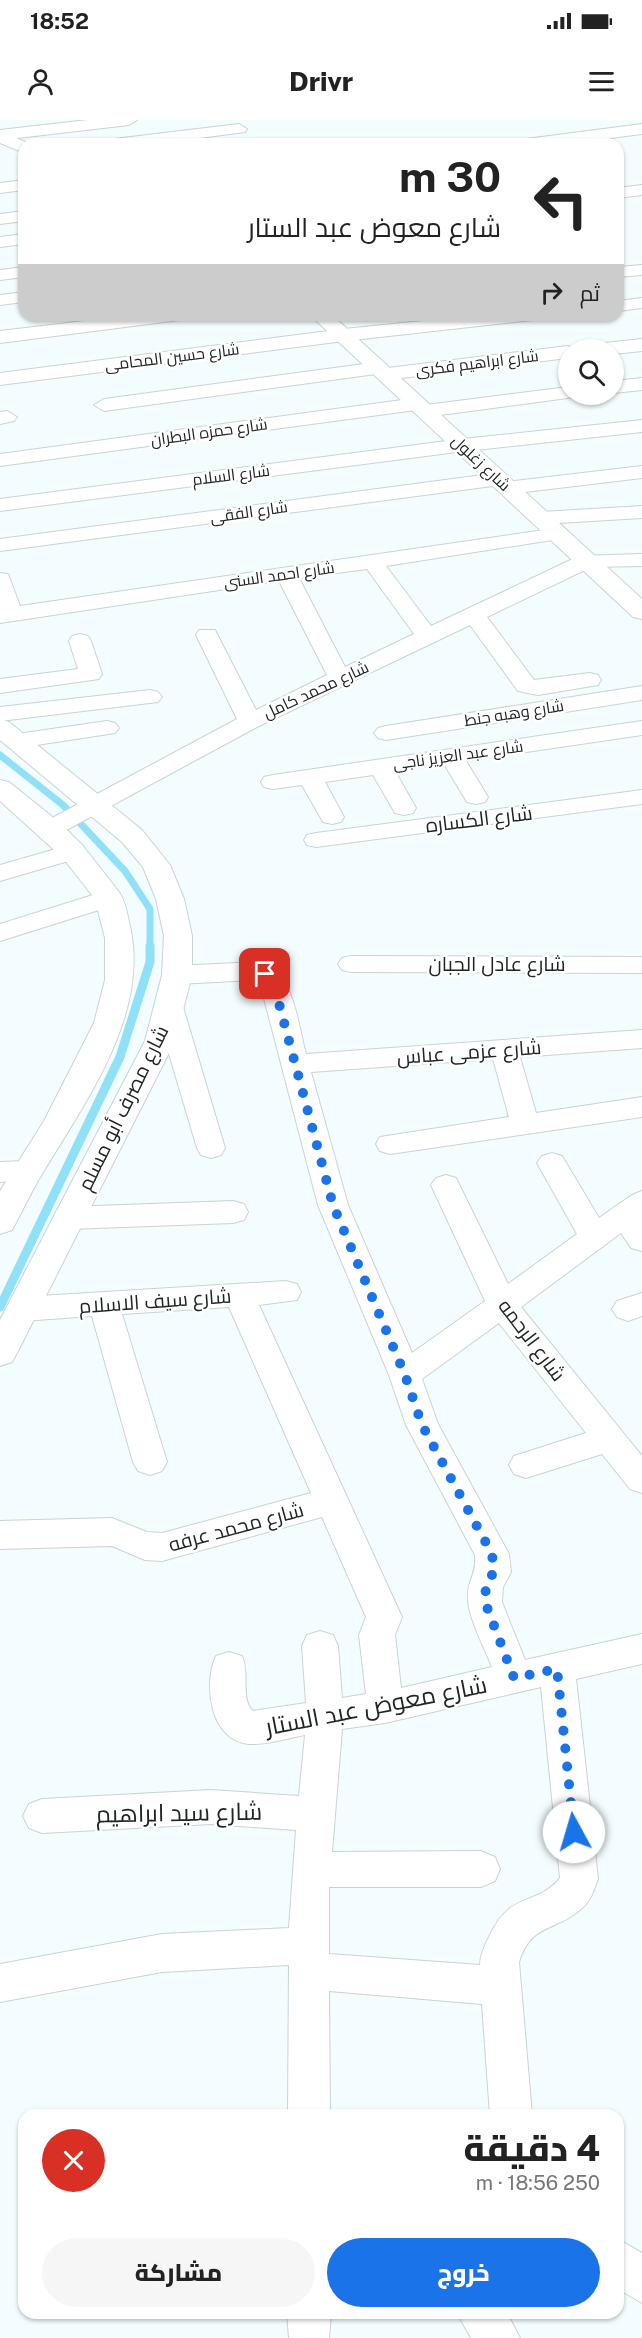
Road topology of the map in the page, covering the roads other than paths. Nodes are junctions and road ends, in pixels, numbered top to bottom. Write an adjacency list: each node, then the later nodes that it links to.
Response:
1 (129, 120): 4 (street)
2 (239, 129): 5 (street)
3 (642, 129): 6 (street)
4 (0, 135): 7 (street)
5 (164, 138)
6 (572, 138)
7 (18, 146)
8 (18, 150): 9 (street)
9 (0, 152)
10 (18, 186): 11 (street)
11 (0, 188)
12 (642, 190): 13 (street)
13 (624, 192)
14 (18, 217): 15 (street)
15 (0, 219)
16 (18, 240): 17 (street)
17 (0, 242)
18 (642, 270): 19 (street)
19 (624, 272)
20 (18, 273): 21 (street)
21 (0, 275)
22 (18, 298): 23 (street)
23 (0, 300)
24 (642, 303): 25 (street)
25 (624, 305)
26 (131, 321): 30 (street)
27 (327, 321): 29 (street, شارع زغلول)
28 (476, 321): 29 (street, شارع حسين المحامى)
29 (344, 335): 34 (street, شارع زغلول); 35 (street, شارع حسين المحامى)
30 (0, 337)
31 (642, 345): 32 (street)
32 (624, 347)
33 (558, 353): 34 (street, شارع ابراهيم فكرى)
34 (382, 371): 39 (street, شارع ابراهيم فكرى); 40 (street, شارع زغلول)
35 (0, 379)
36 (642, 384): 37 (street)
37 (624, 386)
38 (558, 394): 40 (street, شارع حمزه البطران)
39 (104, 405)
40 (421, 407): 42 (street, شارع زغلول); 43 (street, شارع حمزه البطران)
41 (642, 426): 42 (street, شارع السلام)
42 (462, 446): 45 (street, شارع زغلول); 46 (street, شارع السلام)
43 (0, 460)
44 (642, 472): 45 (street, شارع الفقى)
45 (503, 483): 48 (street, شارع زغلول); 50 (street, شارع الفقى)
46 (0, 505)
47 (642, 512): 48 (street)
48 (541, 518): 49 (street, شارع زغلول)
49 (558, 534): 52 (street, شارع احمد السنى); 53 (street, شارع زغلول)
50 (0, 545)
51 (642, 560): 53 (street)
52 (372, 561): 54 (street, شارع احمد السنى); 60 (street)
53 (587, 561): 56 (street, شارع زغلول); 58 (street, شارع محمد كامل)
54 (286, 574): 57 (street, شارع احمد السنى); 63 (street)
55 (0, 579): 57 (street)
56 (642, 612)
57 (6, 615)
58 (474, 615): 60 (street, شارع محمد كامل); 62 (street)
59 (207, 635): 68 (street)
60 (428, 637): 63 (street, شارع محمد كامل)
61 (80, 641): 64 (street)
62 (642, 672)
63 (340, 679): 68 (street, شارع محمد كامل)
64 (0, 687)
65 (642, 693): 71 (street, شارع وهبه جنط)
66 (150, 697): 67 (street)
67 (0, 714)
68 (250, 721): 80 (street, شارع محمد كامل)
69 (107, 728): 72 (street)
70 (642, 728): 73 (street, شارع عبد العزيز ناجى)
71 (386, 733)
72 (8, 734): 80 (street, شارع مصرف أبو مسلم)
73 (451, 756): 74 (street, شارع عبد العزيز ناجى); 78 (street)
74 (380, 766): 75 (street, شارع عبد العزيز ناجى); 81 (street)
75 (310, 777): 76 (street, شارع عبد العزيز ناجى); 82 (street)
76 (273, 782)
77 (0, 788): 83 (street, شارع مصرف أبو مسلم)
78 (476, 797)
79 (642, 797): 84 (street, شارع الكساره)
80 (87, 807): 83 (street, شارع محمد كامل); 91 (street, شارع مصرف أبو مسلم)
81 (404, 808)
82 (332, 817)
83 (55, 826): 85 (street, شارع مصرف أبو مسلم)
84 (316, 840)
85 (73, 852): 86 (street); 87 (street, شارع مصرف أبو مسلم)
86 (0, 873)
87 (109, 898): 88 (street); 98 (street, شارع مصرف أبو مسلم)
88 (0, 933)
89 (351, 964): 90 (street, شارع عادل الجبان)
90 (642, 965)
91 (177, 975): 92 (street, شارع مصرف أبو مسلم); 95 (street)
92 (170, 1007): 98 (street, شارع مصرف أبو مسلم); 100 (street)
93 (642, 1039): 94 (street, شارع عزمى عباس)
94 (504, 1049): 95 (street, شارع عزمى عباس); 97 (street)
95 (295, 1064): 115 (street)
96 (642, 1107): 97 (street)
97 (525, 1125): 99 (street)
98 (88, 1130): 102 (street, شارع مصرف أبو مسلم); 105 (street, شارع مصرف أبو مسلم)
99 (390, 1144)
100 (211, 1148)
101 (552, 1163): 108 (street)
102 (14, 1172): 107 (street, شارع مصرف أبو مسلم)
103 (446, 1185): 112 (street, شارع الرحمه)
104 (233, 1212): 105 (street)
105 (68, 1218): 113 (street, شارع مصرف أبو مسلم)
106 (636, 1219): 108 (street)
107 (0, 1222)
108 (595, 1238): 112 (street)
109 (286, 1292): 110 (street, شارع سيف الاسلام)
110 (239, 1295): 111 (street, شارع سيف الاسلام); 120 (street)
111 (104, 1304): 113 (street, شارع سيف الاسلام); 117 (street)
112 (502, 1305): 115 (street); 116 (street, شارع الرحمه)
113 (23, 1309): 114 (street, شارع مصرف أبو مسلم)
114 (0, 1353)
115 (405, 1375): 126 (street)
116 (609, 1439): 118 (street); 119 (street, شارع الرحمه)
117 (150, 1462)
118 (526, 1465)
119 (642, 1480)
120 (331, 1501): 121 (street, شارع محمد عرفه); 127 (street)
121 (0, 1535)
122 (320, 1646): 128 (street)
123 (642, 1649): 125 (street, شارع معوض عبد الستار)
124 (229, 1667): 128 (street, شارع معوض عبد الستار)
125 (557, 1669): 126 (street, شارع معوض عبد الستار); 135 (street)
126 (514, 1678): 127 (street, شارع معوض عبد الستار)
127 (384, 1707): 128 (street, شارع معوض عبد الستار)
128 (325, 1717): 129 (street)
129 (316, 1814): 130 (street, شارع سيد ابراهيم); 132 (street)
130 (42, 1816)
131 (481, 1869): 132 (street)
132 (311, 1870): 133 (street)
133 (309, 1958): 134 (street); 135 (street); 136 (street)
134 (0, 1983)
135 (500, 1986): 137 (street)
136 (309, 2109)
137 (510, 2109)
138 (624, 2266): 139 (street)
139 (642, 2281)
140 (484, 2319): 141 (street)
141 (498, 2338)

